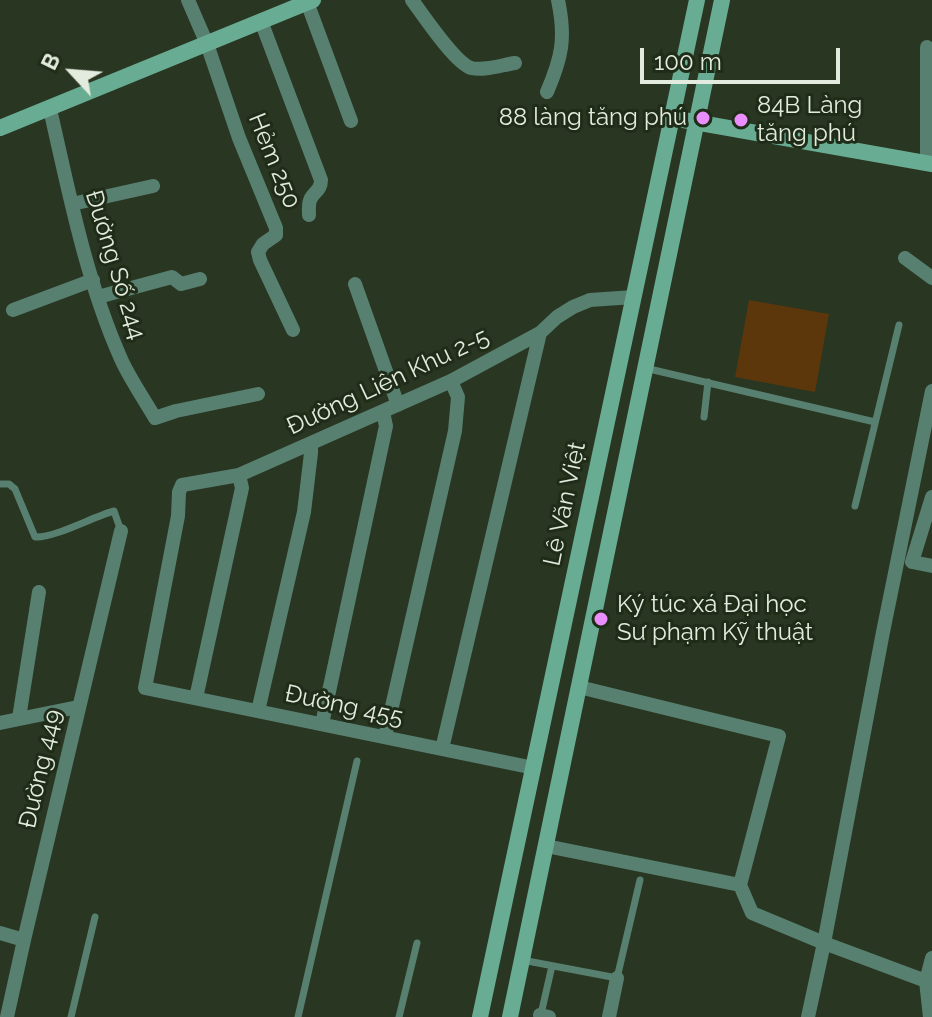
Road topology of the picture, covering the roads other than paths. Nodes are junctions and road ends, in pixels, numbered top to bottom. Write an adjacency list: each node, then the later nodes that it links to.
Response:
1 (188, 0): 8 (street)
2 (412, 0): 10 (street)
3 (558, 0): 11 (street)
4 (697, 0): 13 (main road, Lê Văn Việt)
5 (722, 0): 15 (main road)
6 (310, 1): 7 (main road); 14 (street)
7 (261, 21): 8 (main road); 20 (street)
8 (207, 44): 12 (main road); 30 (street, Hẻm 250)
9 (927, 47): 17 (street)
10 (515, 63)
11 (547, 92)
12 (50, 109): 16 (main road); 19 (street, Đường Số 244)
13 (672, 118): 15 (main road); 27 (main road, Lê Văn Việt)
14 (351, 121)
15 (697, 122): 17 (main road); 32 (main road)
16 (0, 128)
17 (929, 163)
18 (153, 186): 19 (street)
19 (72, 204): 24 (street, Đường Số 244)
20 (309, 215)
21 (905, 258): 22 (street)
22 (932, 278)
23 (200, 279): 26 (street)
24 (93, 280): 26 (street, Đường Số 244); 28 (street)
25 (355, 284): 37 (street)
26 (98, 297): 36 (street, Đường Số 244)
27 (634, 297): 31 (street, Đường Liên Khu 2-5); 60 (main road, Lê Văn Việt)
28 (13, 310)
29 (899, 325): 40 (lane)
30 (293, 330)
31 (540, 333): 33 (street, Đường Liên Khu 2-5); 58 (street)
32 (645, 368): 34 (lane); 49 (main road)
33 (451, 381): 37 (street, Đường Liên Khu 2-5); 57 (street)
34 (708, 382): 39 (lane); 40 (lane)
35 (932, 391): 69 (street)
36 (258, 394)
37 (398, 405): 38 (street, Đường Liên Khu 2-5)
38 (383, 412): 41 (street, Đường Liên Khu 2-5); 56 (street)
39 (704, 417)
40 (875, 422): 45 (lane)
41 (311, 443): 42 (street, Đường Liên Khu 2-5); 53 (street)
42 (239, 475): 50 (street, Đường Liên Khu 2-5); 51 (street)
43 (0, 484): 46 (lane)
44 (932, 497): 47 (street)
45 (855, 506)
46 (121, 531): 52 (street, Đường 449)
47 (932, 566)
48 (39, 592): 54 (street)
49 (579, 687): 61 (main road); 64 (street)
50 (145, 688): 51 (street, Đường 455)
51 (196, 698): 53 (street, Đường 455)
52 (78, 707): 54 (street); 67 (street, Đường 449)
53 (258, 711): 56 (street, Đường 455)
54 (19, 718): 55 (street)
55 (0, 723)
56 (322, 724): 57 (street, Đường 455)
57 (385, 737): 58 (street, Đường 455)
58 (442, 749): 60 (street, Đường 455)
59 (357, 761): 78 (lane)
60 (534, 768): 61 (main road); 80 (main road, Lê Văn Việt)
61 (561, 774): 62 (main road)
62 (546, 846): 64 (street); 71 (main road)
63 (640, 880): 73 (lane)
64 (740, 885): 69 (street)
65 (95, 917): 77 (lane)
66 (0, 933): 67 (street)
67 (24, 940): 75 (street, Đường 449)
68 (417, 943): 79 (lane)
69 (824, 943): 74 (street); 83 (street)
70 (932, 958): 74 (street)
71 (522, 960): 72 (lane); 81 (main road)
72 (552, 966): 73 (lane); 76 (lane)
73 (617, 978): 82 (street)
74 (926, 981): 84 (street)
75 (6, 1010)
76 (543, 1016)
77 (71, 1017)
78 (298, 1017)
79 (399, 1017)
80 (480, 1017)
81 (510, 1017)
82 (609, 1017)
83 (808, 1017)
84 (930, 1017)

